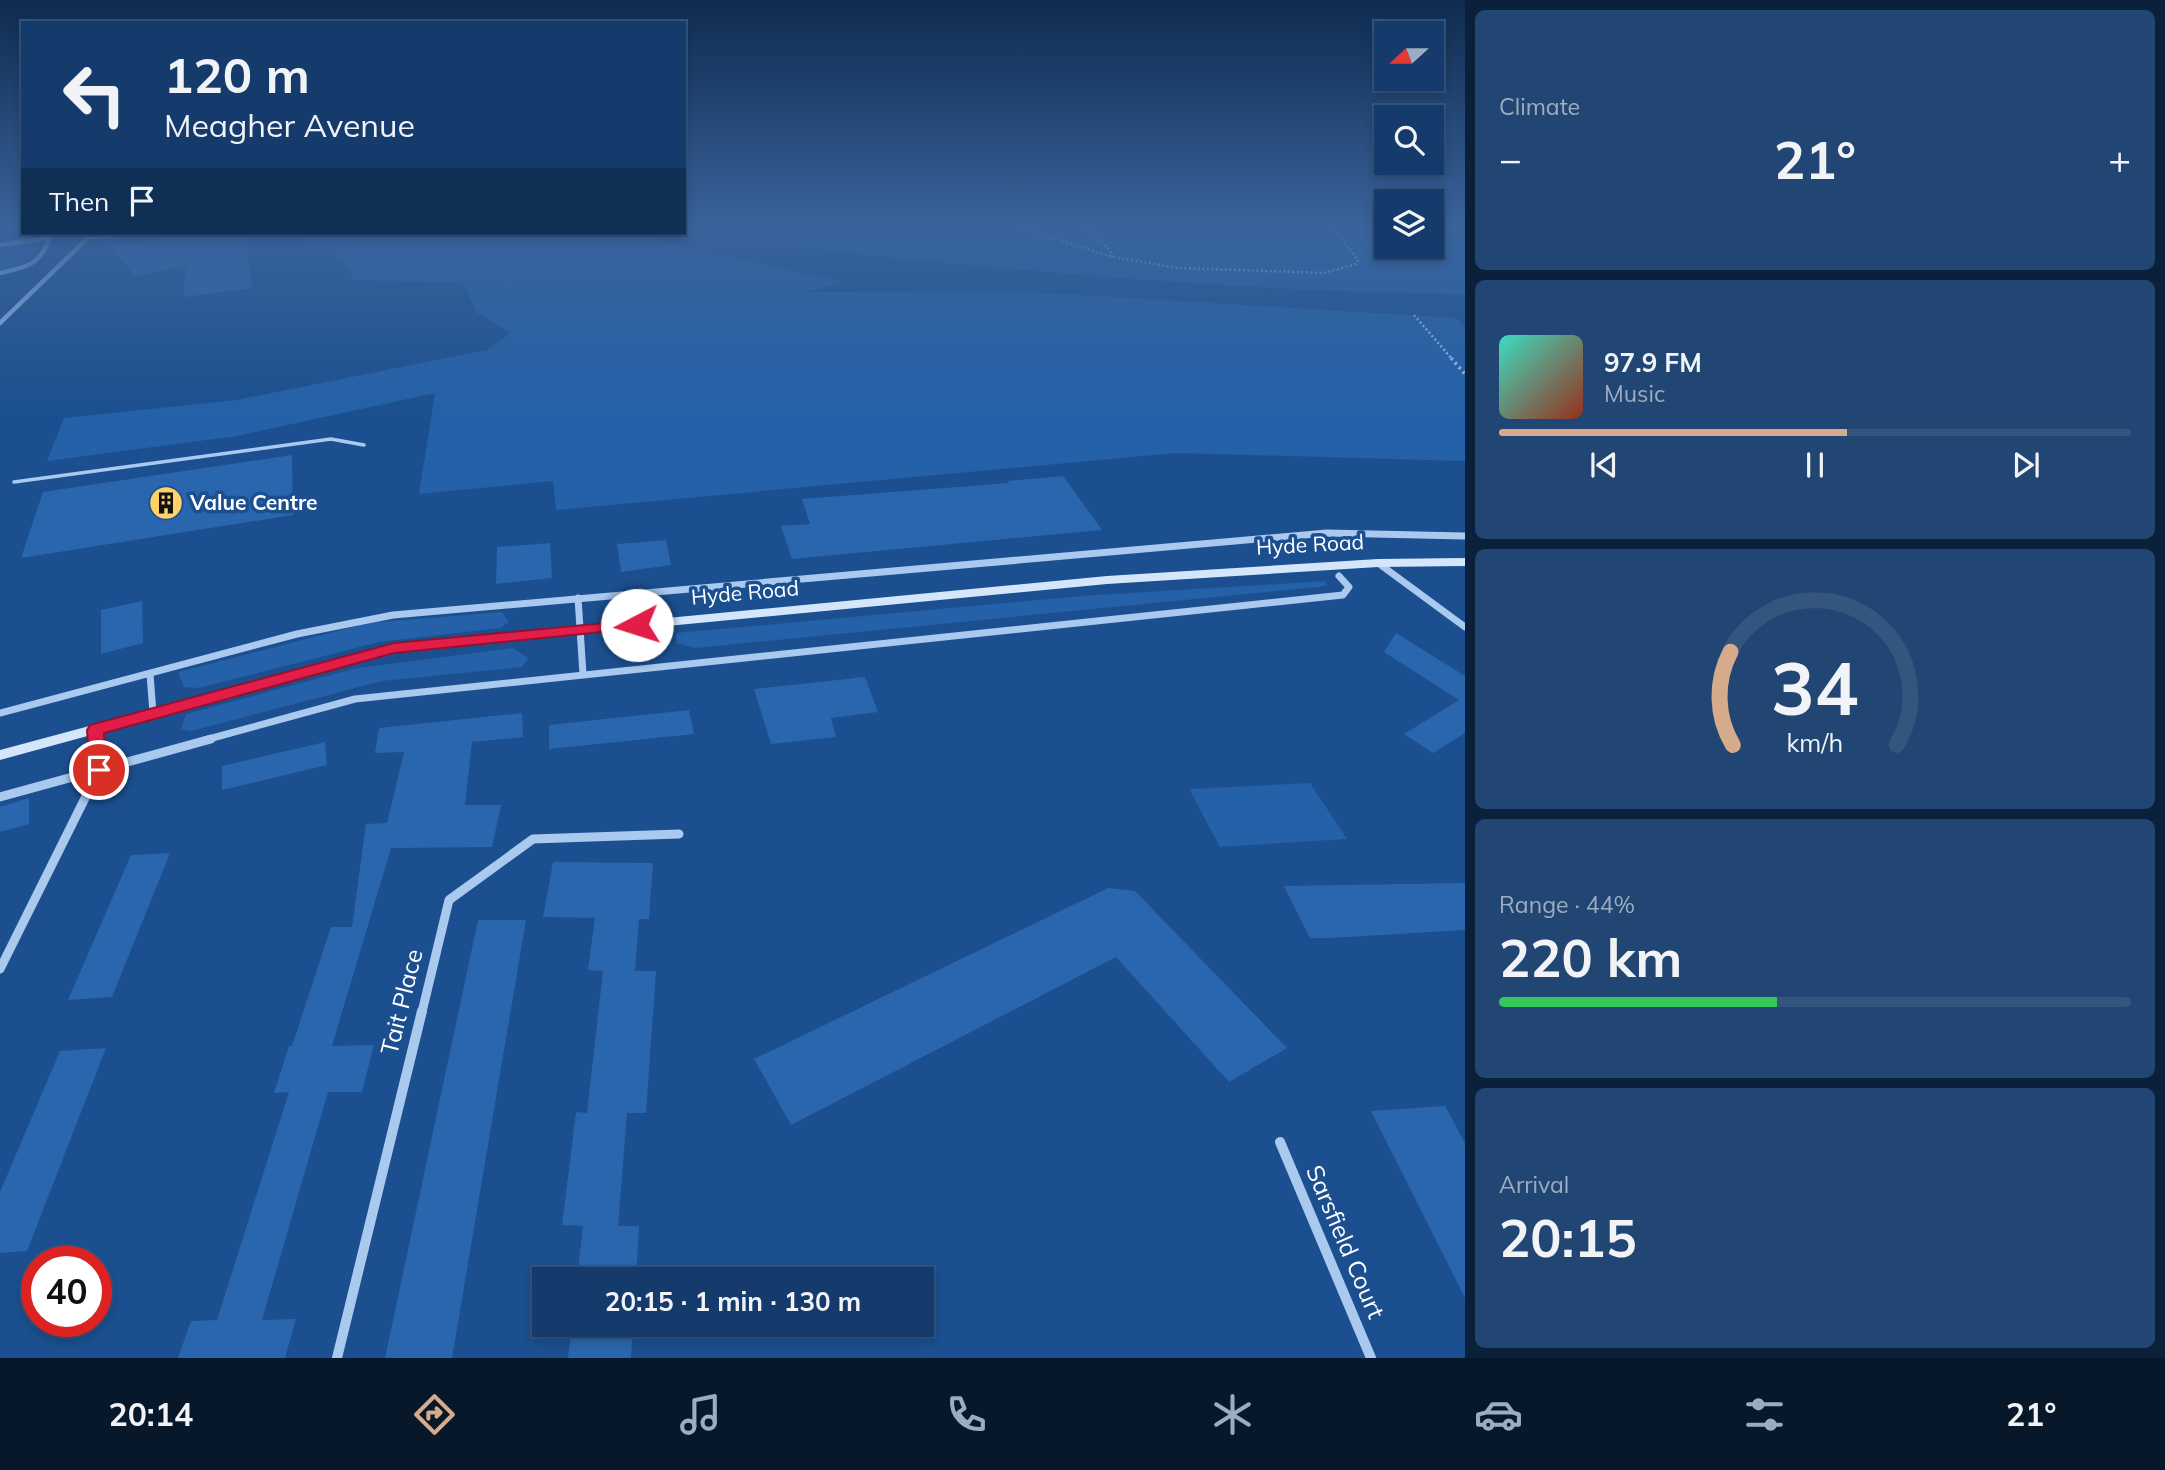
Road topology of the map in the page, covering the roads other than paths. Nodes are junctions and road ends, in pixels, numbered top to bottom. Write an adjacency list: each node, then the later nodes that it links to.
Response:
1 (34, 290): 2 (street)
2 (0, 323)
3 (364, 445): 4 (lane)
4 (14, 482)
5 (1465, 536): 9 (street)
6 (1378, 562): 7 (street, Hyde Road); 10 (street); 11 (street, Hyde Road)
7 (1465, 562)
8 (1339, 576): 13 (street)
9 (578, 598): 11 (street); 12 (street)
10 (1465, 627)
11 (582, 630): 13 (street); 15 (street, Hyde Road)
12 (150, 674): 14 (street); 15 (street)
13 (583, 674): 18 (street)
14 (0, 713)
15 (153, 713): 16 (street, Hyde Road)
16 (96, 730): 17 (street, Hyde Road); 18 (street)
17 (0, 755)
18 (99, 770): 19 (street); 21 (street)
19 (0, 797)
20 (679, 834): 23 (street, Tait Place)
21 (0, 969)
22 (1280, 1142): 24 (street, Sarsfield Court)
23 (337, 1358)
24 (1371, 1358)

